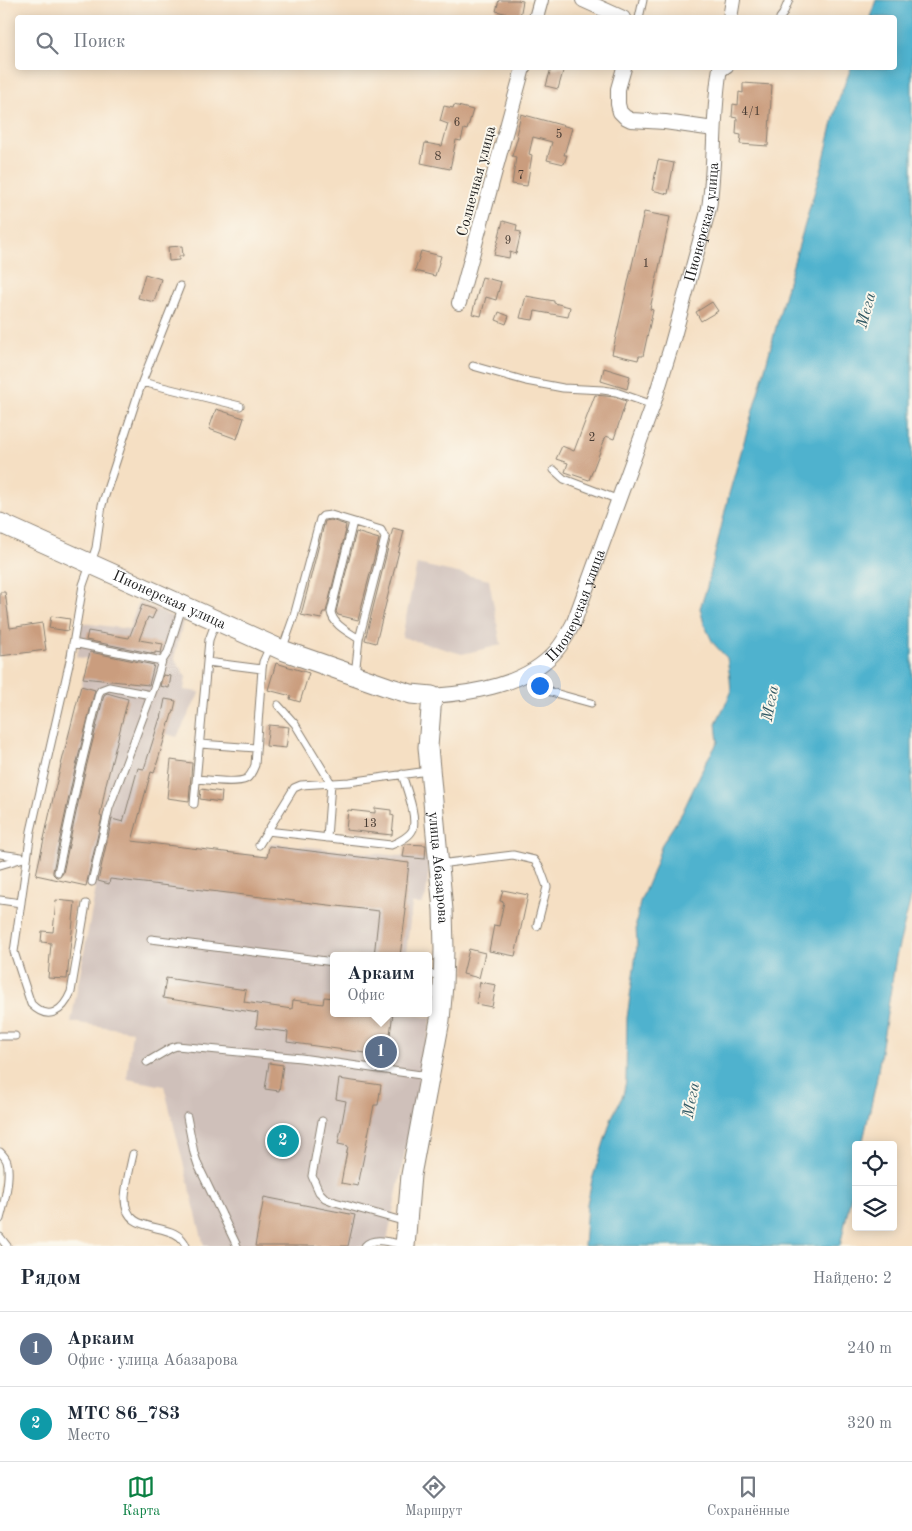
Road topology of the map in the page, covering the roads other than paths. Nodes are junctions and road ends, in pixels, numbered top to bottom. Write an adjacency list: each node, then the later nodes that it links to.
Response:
1 (541, 0): 6 (street)
2 (583, 0): 7 (street)
3 (643, 0): 8 (lane)
4 (733, 0): 9 (street)
5 (789, 0): 10 (lane)
6 (537, 15)
7 (616, 15)
8 (640, 15)
9 (730, 15)
10 (782, 15)
11 (522, 70): 16 (street, Солнечная улица)
12 (623, 70): 14 (street)
13 (723, 70): 14 (street, Пионерская улица)
14 (714, 129): 19 (street, Пионерская улица)
15 (180, 286): 18 (lane)
16 (460, 303)
17 (473, 366): 19 (lane)
18 (142, 382): 20 (lane); 25 (lane)
19 (653, 405): 22 (street, Пионерская улица)
20 (240, 406)
21 (554, 470): 22 (lane)
22 (619, 500): 34 (street, Пионерская улица)
23 (353, 522): 28 (lane); 28 (lane); 30 (lane)
24 (0, 523): 25 (street, Пионерская улица)
25 (90, 565): 26 (street, Пионерская улица); 29 (lane)
26 (182, 606): 27 (street, Пионерская улица); 31 (lane)
27 (216, 621): 30 (street, Пионерская улица); 32 (lane)
28 (359, 639): 35 (lane)
29 (73, 644): 31 (lane); 51 (lane)
30 (276, 647): 33 (lane); 35 (street, Пионерская улица)
31 (162, 660): 36 (lane)
32 (207, 662): 33 (lane); 40 (lane)
33 (262, 669): 41 (lane)
34 (527, 674): 37 (street, Пионерская улица); 38 (lane)
35 (355, 676): 37 (street, Пионерская улица)
36 (151, 695): 54 (lane); 55 (lane)
37 (432, 696): 42 (street, улица Абазарова)
38 (590, 703)
39 (278, 705): 45 (lane)
40 (200, 744): 41 (lane); 44 (lane)
41 (256, 748): 44 (lane)
42 (430, 771): 43 (lane); 52 (street, улица Абазарова)
43 (402, 774): 45 (lane); 48 (lane)
44 (196, 779): 46 (lane)
45 (331, 783): 47 (lane); 48 (lane)
46 (194, 804)
47 (267, 831): 48 (lane); 49 (lane)
48 (327, 838)
49 (259, 844)
50 (0, 854): 51 (lane)
51 (27, 857): 53 (lane); 57 (lane)
52 (438, 864): 59 (lane); 62 (street, улица Абазарова)
53 (0, 865)
54 (58, 872)
55 (92, 882)
56 (0, 900): 57 (lane)
57 (21, 903): 58 (lane)
58 (86, 904)
59 (538, 926)
60 (151, 940): 61 (lane)
61 (330, 962)
62 (436, 975): 66 (street, улица Абазарова)
63 (0, 1036): 64 (lane)
64 (15, 1036)
65 (147, 1062): 66 (lane)
66 (430, 1076): 72 (street, улица Абазарова)
67 (187, 1117): 76 (lane)
68 (322, 1121): 72 (lane)
69 (0, 1152): 71 (lane)
70 (133, 1154): 75 (lane)
71 (0, 1219)
72 (406, 1222): 78 (street, улица Абазарова)
73 (0, 1237): 74 (lane)
74 (7, 1246)
75 (186, 1246)
76 (237, 1246)
77 (364, 1246): 78 (lane)
78 (405, 1246)

